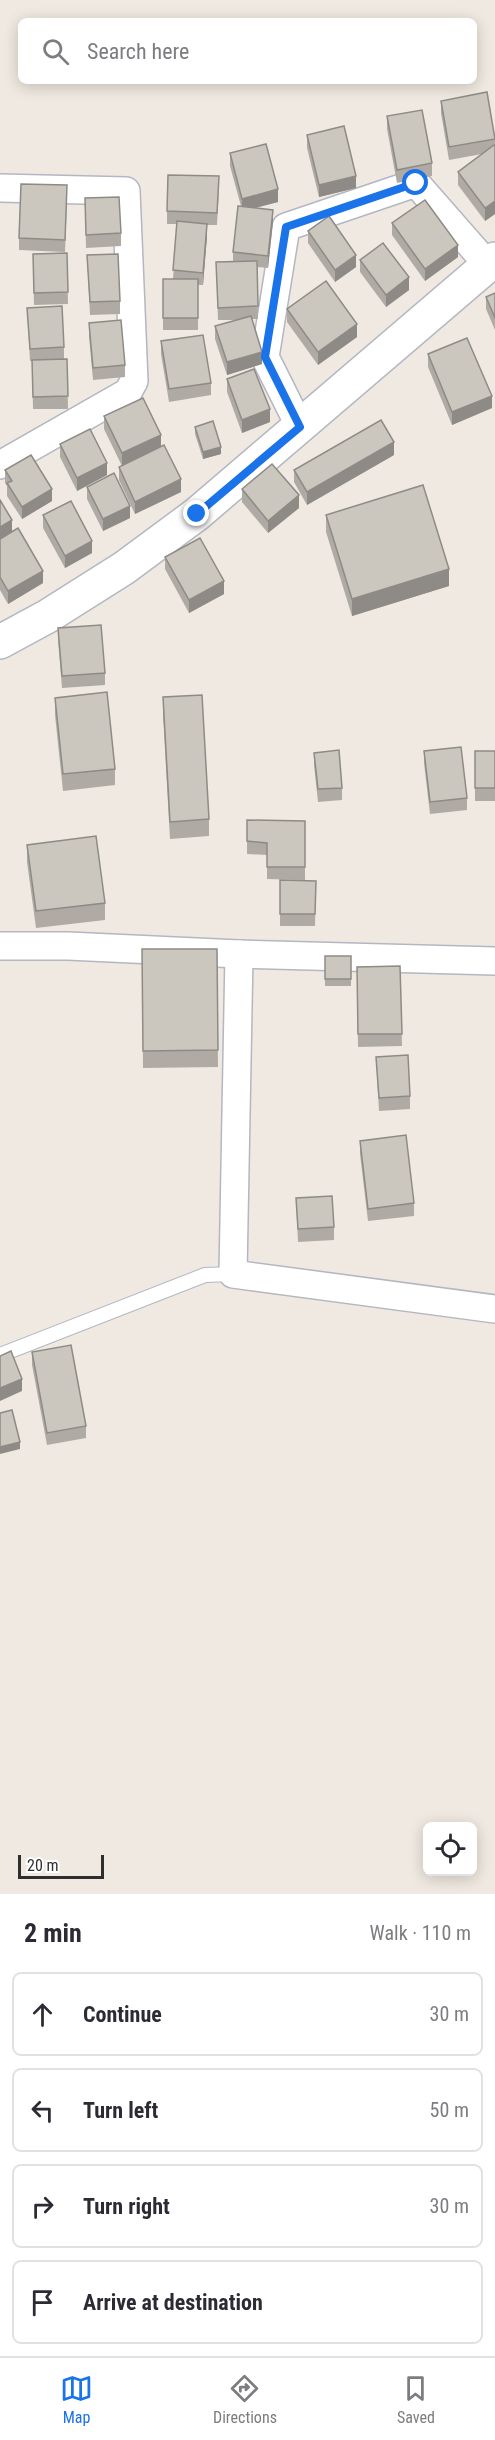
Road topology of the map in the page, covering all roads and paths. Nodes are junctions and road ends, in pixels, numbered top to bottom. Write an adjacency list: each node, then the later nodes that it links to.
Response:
1 (0, 188): 4 (street)
2 (492, 262): 3 (street); 3 (street)
3 (300, 427): 5 (street)
4 (0, 465)
5 (0, 642)
6 (0, 946): 7 (street)
7 (239, 954): 8 (street); 9 (street)
8 (495, 961)
9 (233, 1274): 10 (street); 11 (lane)
10 (495, 1309)
11 (0, 1355)

